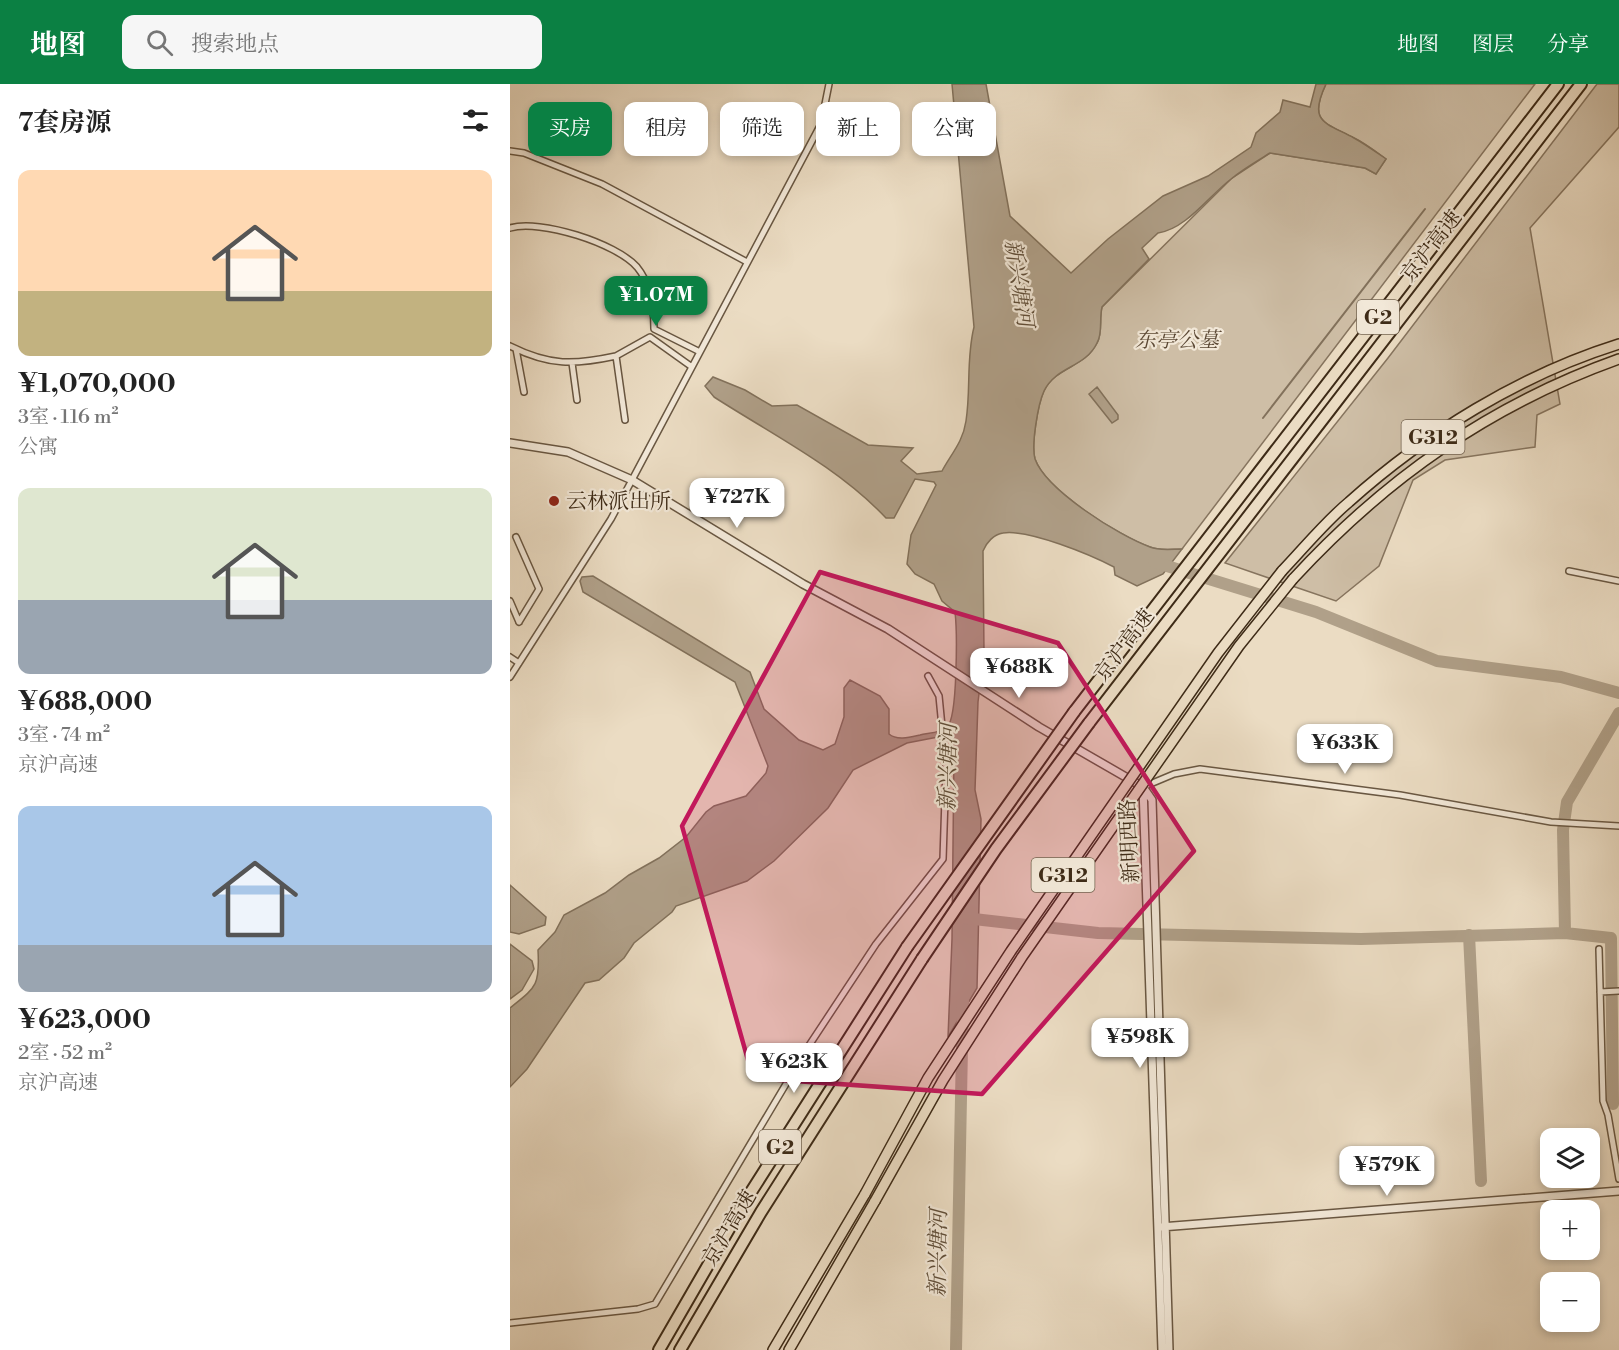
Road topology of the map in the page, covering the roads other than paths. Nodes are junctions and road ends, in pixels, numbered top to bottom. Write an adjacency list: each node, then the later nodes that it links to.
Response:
1 (829, 84): 6 (street)
2 (1558, 84): 37 (highway, 京沪高速 / G2, bridge)
3 (1581, 84): 38 (highway, 京沪高速 / G2, bridge)
4 (510, 151): 6 (street)
5 (510, 228): 10 (street)
6 (747, 262): 10 (street)
7 (1616, 345): 39 (highway, G312, bridge)
8 (510, 346): 9 (street)
9 (516, 349): 13 (street); 15 (street)
10 (700, 352): 14 (street)
11 (616, 356): 13 (street); 14 (street); 17 (street)
12 (1618, 360): 40 (highway, G312, bridge)
13 (572, 363): 16 (street)
14 (692, 367): 19 (street)
15 (524, 392)
16 (577, 400)
17 (625, 420)
18 (510, 443): 19 (street)
19 (632, 480): 25 (street); 28 (street)
20 (516, 537): 23 (street)
21 (1569, 571): 22 (street)
22 (1619, 580)
23 (510, 600)
24 (510, 657): 25 (street)
25 (519, 663): 27 (street)
26 (928, 676): 36 (street)
27 (510, 677)
28 (1143, 787): 29 (street); 35 (street, 新明西路)
29 (1619, 826)
30 (1599, 949): 32 (street)
31 (1618, 991): 32 (street)
32 (1600, 992): 33 (street)
33 (1619, 1179)
34 (1619, 1191): 35 (street)
35 (1160, 1227): 41 (street, 新明西路); 42 (street, 新明西路)
36 (510, 1323)
37 (659, 1350)
38 (680, 1350)
39 (773, 1350)
40 (789, 1350)
41 (1162, 1350)
42 (1170, 1350)

